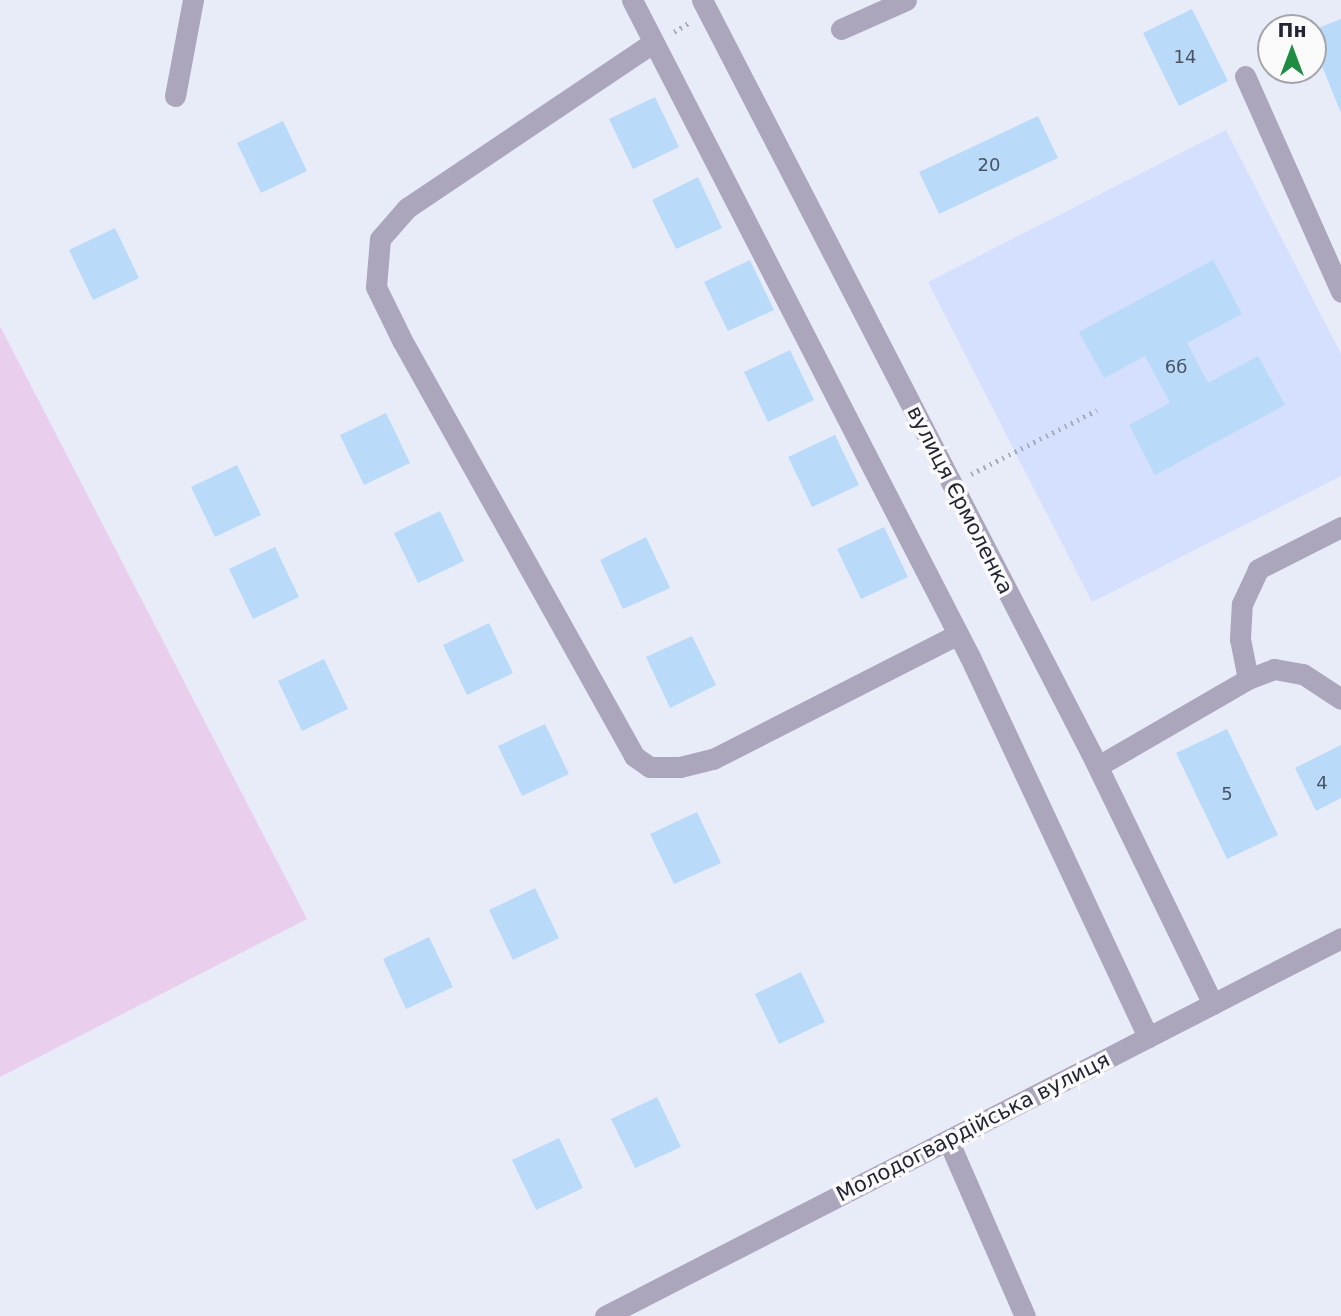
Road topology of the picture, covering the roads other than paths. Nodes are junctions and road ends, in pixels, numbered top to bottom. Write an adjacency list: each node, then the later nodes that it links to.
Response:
1 (193, 0): 8 (street)
2 (632, 0): 6 (street)
3 (906, 0): 5 (street)
4 (705, 6): 14 (street, вулиця Єрмоленка)
5 (841, 29)
6 (651, 44): 11 (street); 11 (street)
7 (1245, 76): 9 (street)
8 (175, 96)
9 (1341, 292)
10 (1341, 527): 12 (street)
11 (958, 634): 17 (street)
12 (1248, 679): 13 (street); 14 (street)
13 (1341, 699)
14 (1098, 766): 16 (street, вулиця Єрмоленка)
15 (1341, 938): 16 (street, Молодогвардійська вулиця)
16 (1213, 1003): 17 (street, Молодогвардійська вулиця)
17 (1148, 1037): 18 (street, Молодогвардійська вулиця)
18 (948, 1140): 19 (street, Молодогвардійська вулиця); 20 (street)
19 (606, 1316)
20 (1025, 1316)

